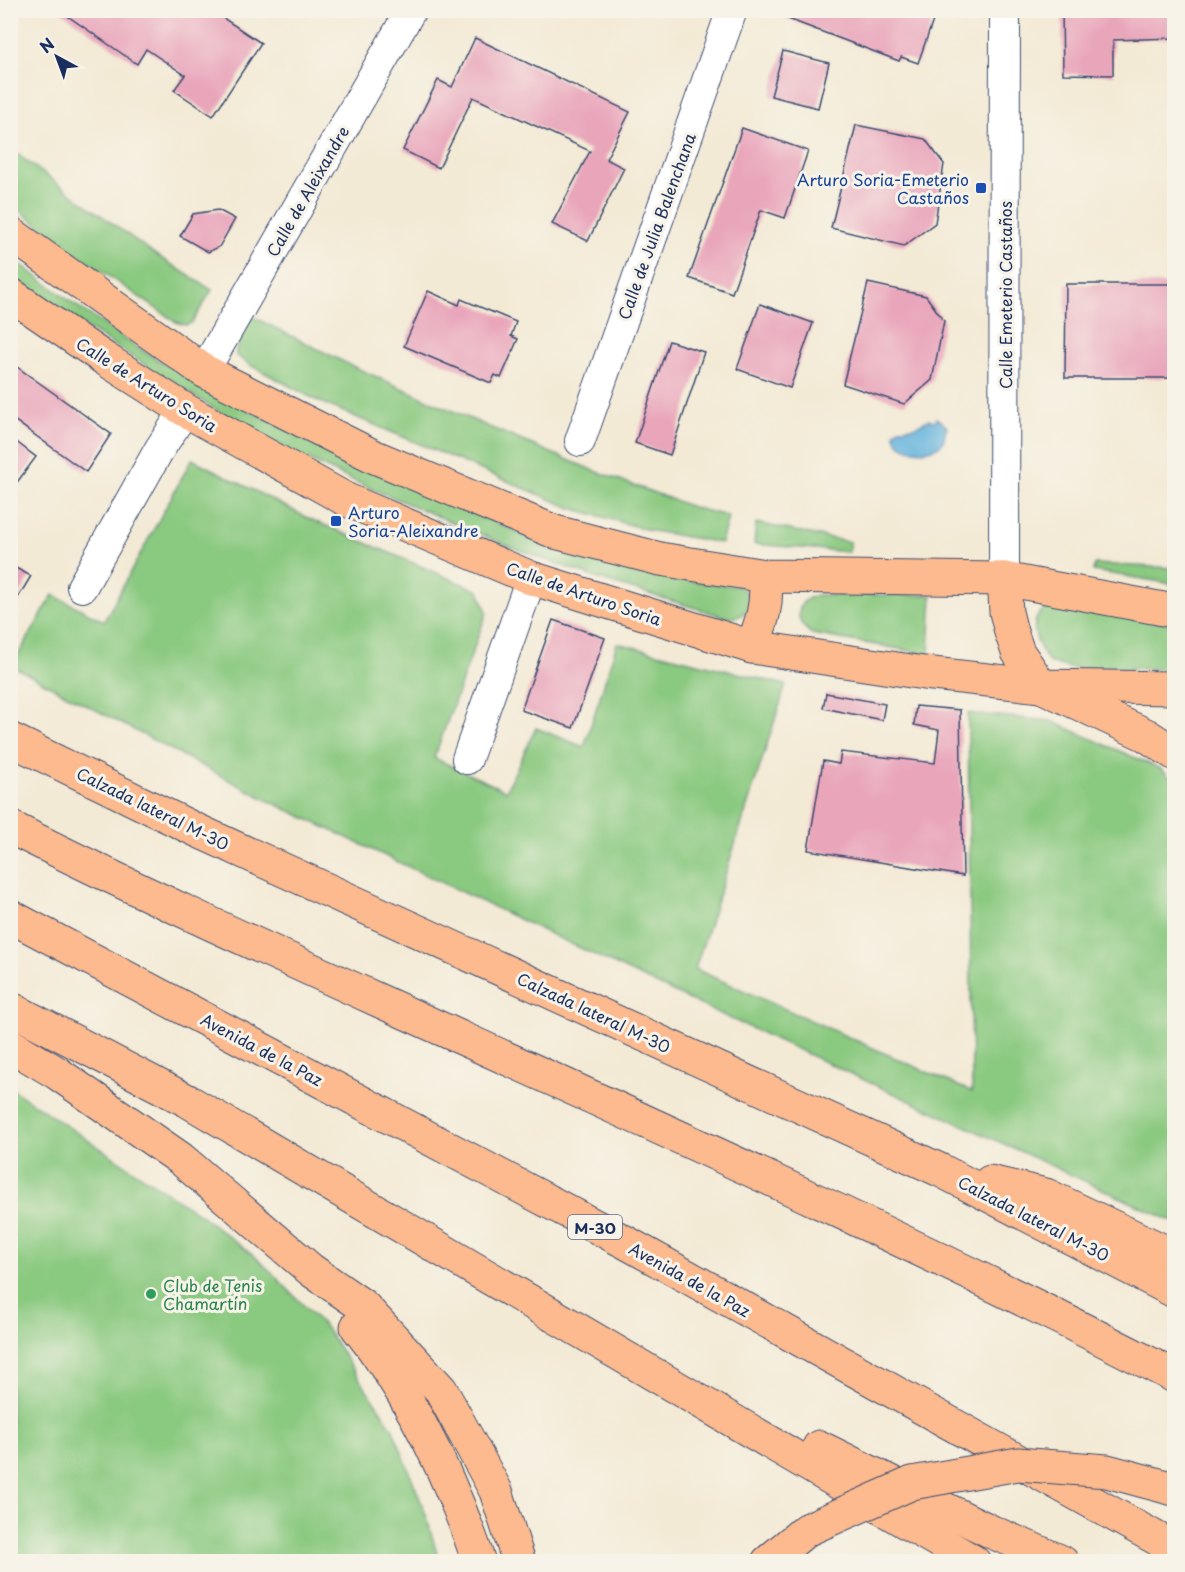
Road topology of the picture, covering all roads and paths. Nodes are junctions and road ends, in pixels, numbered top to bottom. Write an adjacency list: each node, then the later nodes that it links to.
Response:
1 (411, 10): 6 (street, Calle de Aleixandre)
2 (732, 10): 8 (street, Calle de Julia Balenchana)
3 (1005, 10): 11 (street, Calle Emeterio Castaños)
4 (10, 233): 6 (main road)
5 (10, 294): 7 (main road, Calle de Arturo Soria)
6 (204, 371): 9 (main road)
7 (185, 410): 10 (main road, Calle de Arturo Soria); 12 (street)
8 (580, 441)
9 (765, 576): 11 (main road); 14 (main road)
10 (531, 578): 14 (main road, Calle de Arturo Soria); 19 (street)
11 (1004, 579): 13 (main road); 15 (main road)
12 (82, 587)
13 (1174, 611)
14 (752, 647): 15 (main road, Calle de Arturo Soria)
15 (1041, 686): 16 (main road, Calle de Arturo Soria); 18 (main road)
16 (1174, 688)
17 (10, 740): 24 (main road, Calzada lateral M-30)
18 (1174, 753)
19 (467, 759)
20 (10, 827): 29 (main road)
21 (10, 916): 31 (main road, Avenida de la Paz / M-30)
22 (10, 1008): 28 (main road)
23 (10, 1045): 26 (main road)
24 (942, 1171): 25 (main road); 27 (main road, Calzada lateral M-30)
25 (1174, 1256)
26 (311, 1270): 32 (main road); 33 (main road)
27 (1174, 1291)
28 (596, 1339): 35 (main road); 36 (main road)
29 (1174, 1376)
30 (1174, 1489): 34 (main road, bridge)
31 (1174, 1548)
32 (478, 1562)
33 (519, 1562)
34 (768, 1562)
35 (974, 1562)
36 (1062, 1562)

